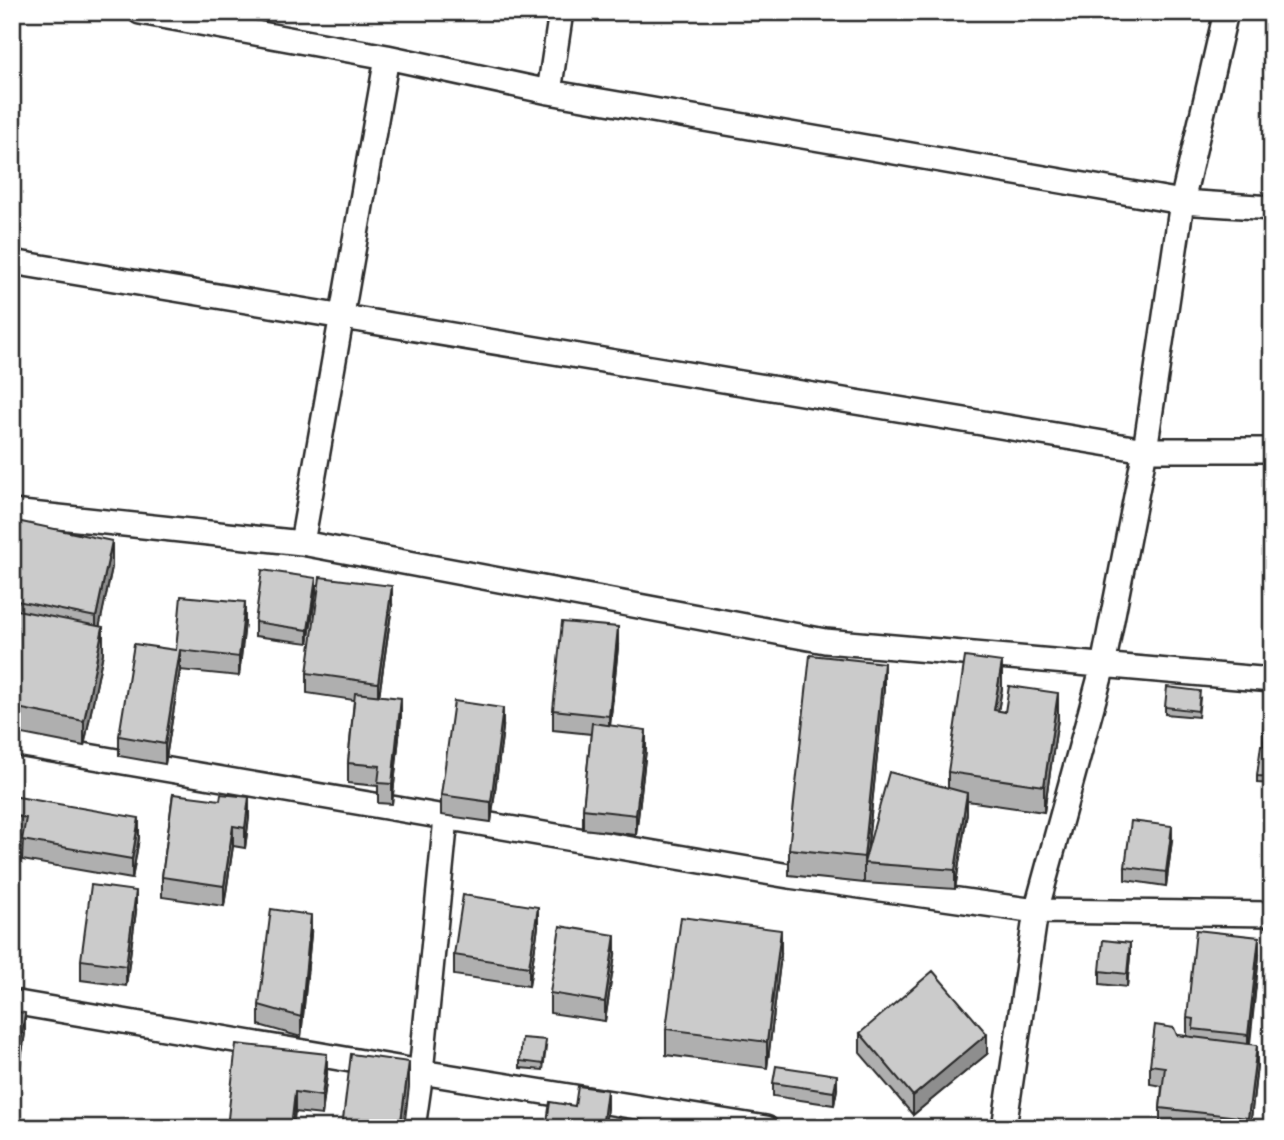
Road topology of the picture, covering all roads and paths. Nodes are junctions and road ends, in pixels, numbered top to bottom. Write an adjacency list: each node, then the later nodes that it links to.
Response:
1 (140, 12): 4 (street)
2 (561, 12): 5 (street)
3 (1226, 12): 6 (street)
4 (387, 57): 5 (street); 9 (street)
5 (549, 93): 6 (street)
6 (1182, 202): 7 (street); 10 (street)
7 (1272, 208)
8 (12, 262): 9 (street)
9 (342, 317): 10 (street); 13 (street)
10 (1145, 450): 11 (street); 14 (street)
11 (1272, 450)
12 (12, 512): 13 (street)
13 (302, 543): 14 (street)
14 (1102, 666): 15 (street); 18 (street)
15 (1272, 680)
16 (12, 743): 17 (street)
17 (446, 818): 18 (street); 21 (street)
18 (1036, 911): 19 (street); 24 (street)
19 (1272, 914)
20 (12, 1002): 21 (street)
21 (421, 1072): 22 (street); 23 (street)
22 (413, 1128)
23 (766, 1128)
24 (1004, 1128)

